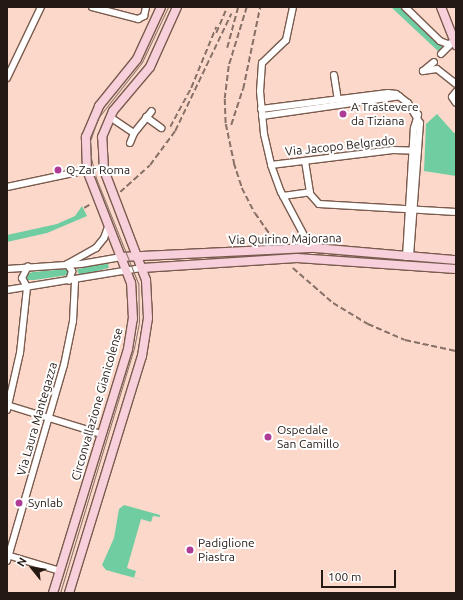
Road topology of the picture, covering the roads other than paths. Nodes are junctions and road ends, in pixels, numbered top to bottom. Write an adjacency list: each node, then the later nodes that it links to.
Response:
1 (41, 7): 19 (street)
2 (92, 7): 10 (street)
3 (121, 7): 10 (street)
4 (146, 7): 10 (street)
5 (161, 7): 11 (main road, Circonvallazione Gianicolense)
6 (177, 7): 12 (main road)
7 (293, 7): 27 (street)
8 (405, 7): 13 (street)
9 (441, 7): 13 (main road)
10 (122, 15)
11 (148, 36): 12 (main road); 15 (main road, Circonvallazione Gianicolense)
12 (161, 43): 17 (main road)
13 (455, 43): 14 (street)
14 (441, 54)
15 (138, 56): 17 (main road); 36 (main road, Circonvallazione Gianicolense)
16 (434, 62): 20 (street)
17 (152, 63): 28 (main road)
18 (334, 75): 23 (street)
19 (7, 78)
20 (456, 84)
21 (456, 92): 24 (street)
22 (400, 96): 23 (street); 25 (street); 33 (street)
23 (340, 99): 25 (street); 27 (street)
24 (456, 103)
25 (343, 106): 27 (street)
26 (152, 111): 29 (street)
27 (262, 112): 35 (street)
28 (110, 117): 31 (street); 45 (main road)
29 (146, 118): 30 (street); 31 (street)
30 (161, 128)
31 (134, 133): 32 (street)
32 (130, 143)
33 (415, 151): 34 (street, Via Jacopo Belgrado); 40 (street)
34 (305, 161): 35 (street, Via Jacopo Belgrado); 38 (street)
35 (271, 165): 39 (street)
36 (87, 170): 37 (street); 42 (main road, Circonvallazione Gianicolense)
37 (7, 187)
38 (310, 192): 39 (street); 40 (street)
39 (283, 196): 43 (street)
40 (411, 210): 41 (street); 47 (street)
41 (456, 212)
42 (108, 227): 46 (main road, Circonvallazione Gianicolense); 51 (street)
43 (308, 248): 44 (main road, Via Quirino Majorana); 45 (main road, Via Quirino Majorana); 48 (main road)
44 (346, 250): 47 (main road, Via Quirino Majorana); 49 (main road)
45 (137, 255): 46 (main road, Via Quirino Majorana); 54 (main road)
46 (121, 256): 51 (street); 57 (main road, Circonvallazione Gianicolense)
47 (408, 257): 50 (main road, Via Quirino Majorana); 53 (main road)
48 (296, 258): 49 (main road, Via Quirino Majorana); 54 (main road, Via Quirino Majorana)
49 (336, 260): 53 (main road, Via Quirino Majorana)
50 (456, 260)
51 (67, 264): 52 (street); 58 (street, Via Laura Mantegazza)
52 (28, 266): 55 (street); 60 (street)
53 (408, 267): 56 (main road, Via Quirino Majorana)
54 (142, 268): 57 (street); 69 (main road)
55 (8, 269)
56 (456, 269)
57 (126, 271): 58 (street); 65 (main road, Circonvallazione Gianicolense)
58 (72, 281): 60 (street); 64 (street, Via Laura Mantegazza)
59 (7, 286): 61 (street)
60 (27, 287): 61 (street); 63 (street)
61 (15, 289): 62 (street)
62 (7, 290)
63 (8, 407): 64 (street)
64 (50, 418): 65 (street); 66 (street, Via Laura Mantegazza)
65 (101, 434): 67 (main road, Circonvallazione Gianicolense)
66 (8, 557): 67 (street)
67 (60, 571): 68 (main road, Circonvallazione Gianicolense)
68 (53, 593)
69 (69, 593)

